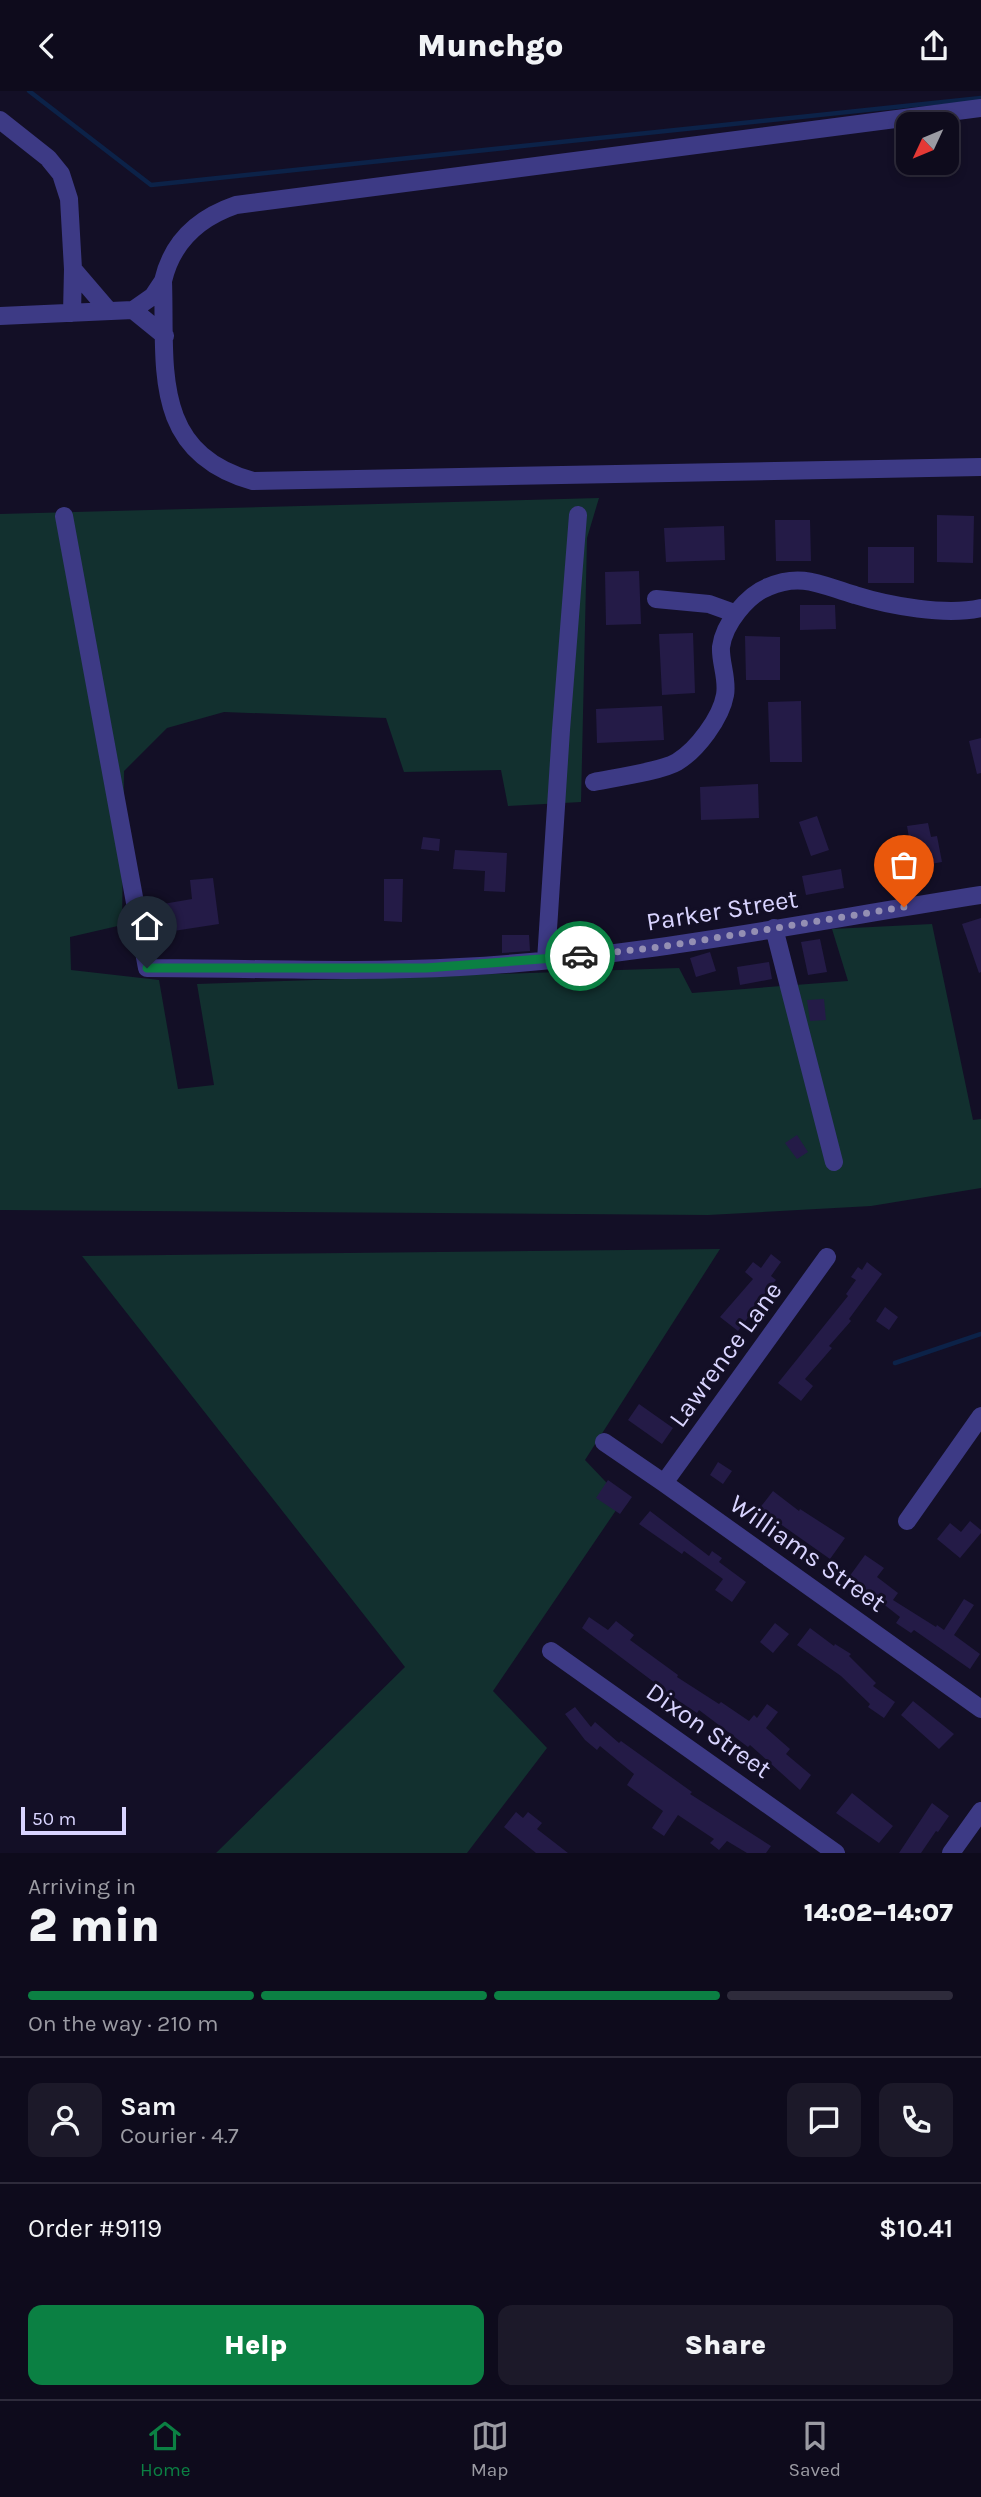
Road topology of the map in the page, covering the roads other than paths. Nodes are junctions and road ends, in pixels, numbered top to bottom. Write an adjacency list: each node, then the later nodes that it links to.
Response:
1 (981, 108): 4 (street)
2 (0, 120): 3 (street)
3 (72, 269): 6 (street); 7 (street)
4 (163, 281): 5 (street); 9 (street)
5 (133, 310): 6 (street); 9 (street)
6 (109, 311): 7 (street)
7 (72, 313): 8 (street)
8 (0, 316)
9 (165, 336): 10 (street)
10 (981, 467)
11 (578, 515): 19 (street)
12 (64, 516): 19 (street, Parker Street)
13 (656, 599): 15 (street)
14 (981, 608): 15 (street)
15 (734, 613): 16 (street)
16 (594, 782)
17 (981, 895): 18 (street, Parker Street)
18 (774, 928): 19 (street, Parker Street); 20 (street)
19 (546, 960)
20 (834, 1161)
21 (827, 1257): 24 (street, Lawrence Lane)
22 (981, 1416): 25 (street)
23 (604, 1442): 24 (street, Williams Street)
24 (664, 1483): 27 (street, Williams Street)
25 (906, 1521)
26 (551, 1651): 29 (street, Dixon Street)
27 (981, 1709)
28 (981, 1811): 30 (street)
29 (836, 1853)
30 (951, 1853)

